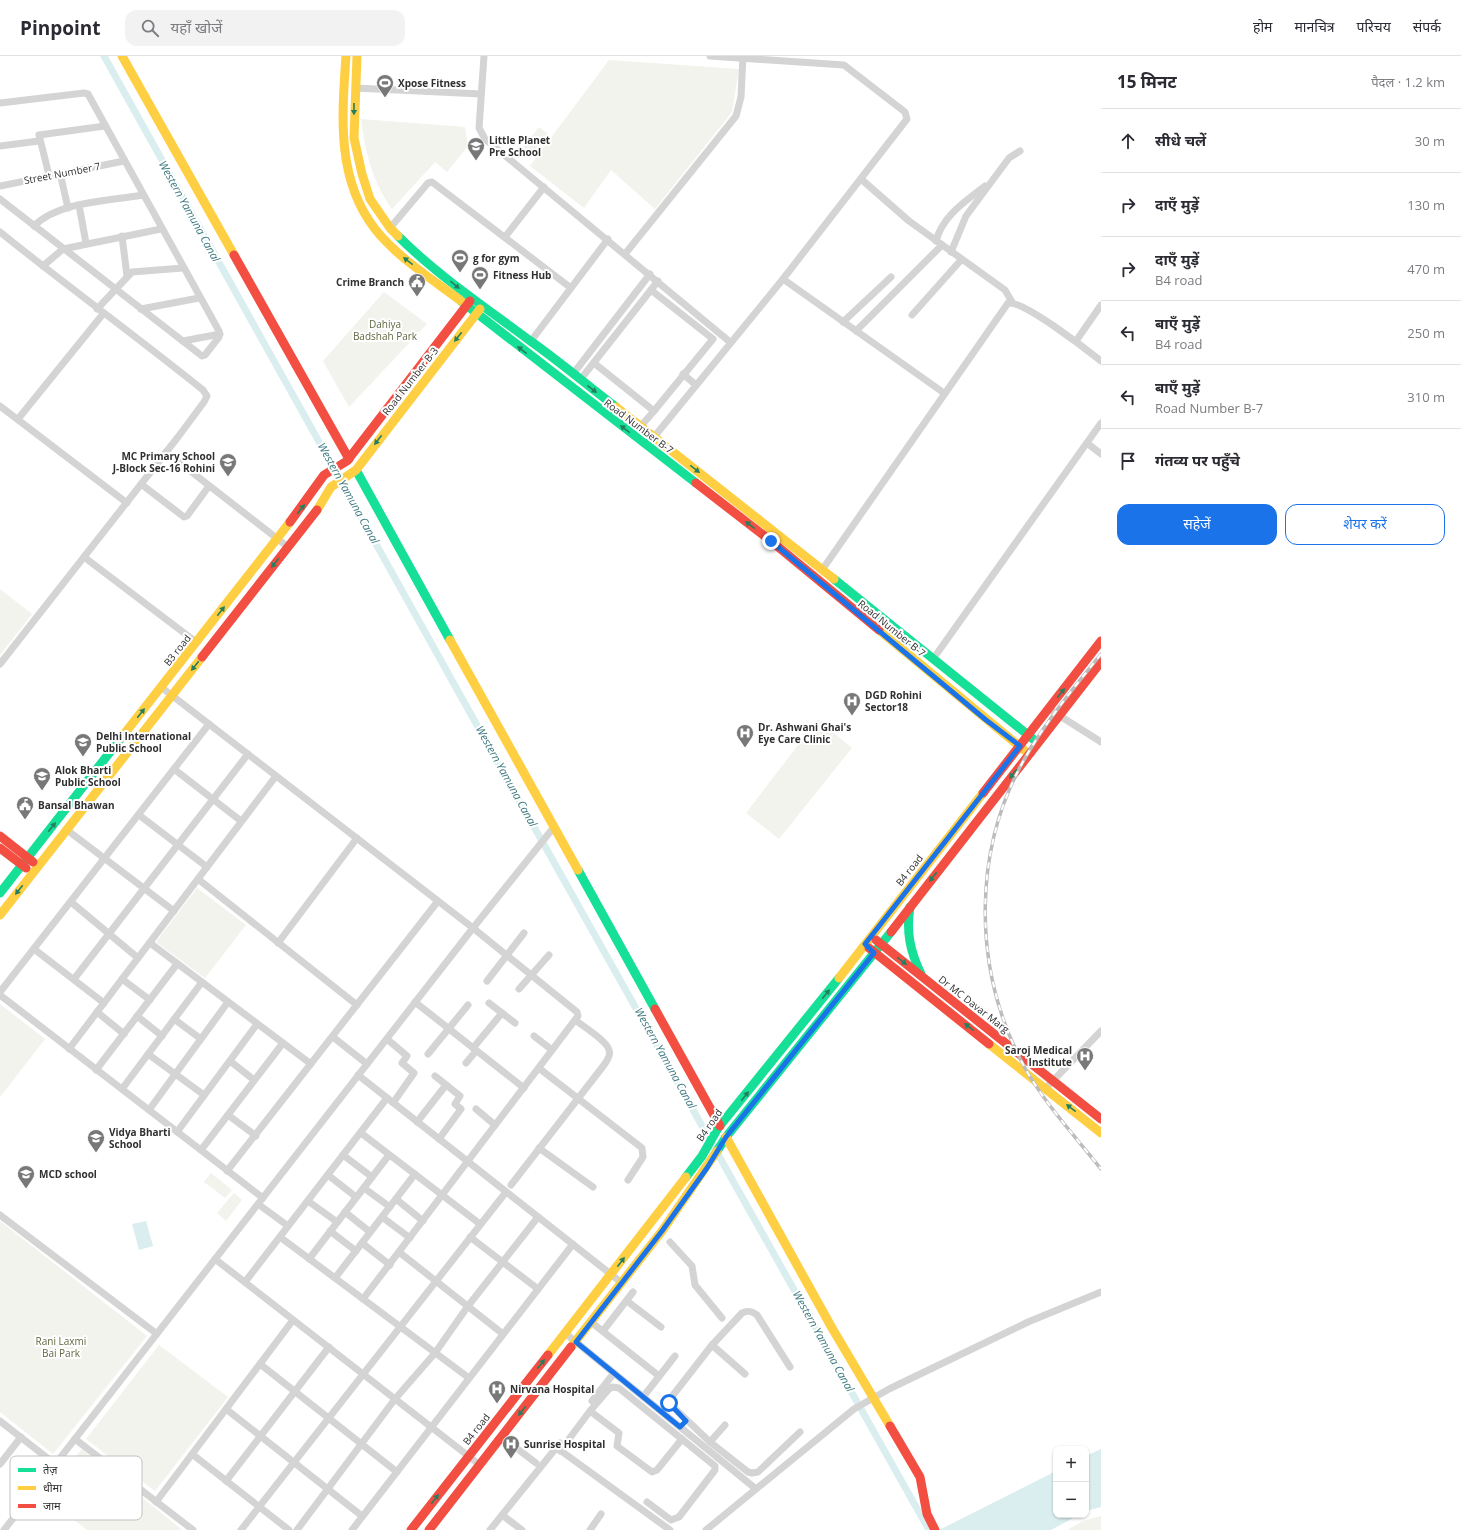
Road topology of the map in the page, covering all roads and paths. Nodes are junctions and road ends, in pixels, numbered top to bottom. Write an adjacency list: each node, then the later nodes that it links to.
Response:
1 (122, 56): 81 (street)
2 (346, 56): 52 (street, Road Number B-7, one-way to 2)
3 (357, 56): 7 (street, Road Number B-7)
4 (484, 56): 8 (street)
5 (710, 56): 6 (street)
6 (743, 57): 17 (street); 36 (street)
7 (355, 88): 8 (street); 26 (street, Road Number B-7, one-way to 26)
8 (481, 94): 20 (street)
9 (0, 103): 10 (street)
10 (106, 126): 11 (street); 14 (street)
11 (39, 141): 12 (street); 16 (street)
12 (0, 146)
13 (1020, 151): 18 (street)
14 (124, 161): 15 (street, Street Number 7); 21 (street)
15 (60, 173): 16 (street, Street Number 7); 24 (street)
16 (49, 175): 19 (street, Street Number 7)
17 (861, 179): 33 (street); 43 (street)
18 (993, 180): 33 (street); 35 (street)
19 (0, 186)
20 (544, 188): 30 (street); 31 (street)
21 (143, 195): 23 (street); 27 (street)
22 (0, 199): 25 (street)
23 (79, 205): 24 (street); 32 (street)
24 (68, 208): 25 (street)
25 (34, 226): 34 (street)
26 (390, 228): 30 (street); 49 (street, Road Number B-7, one-way to 49)
27 (161, 229): 29 (street); 39 (street)
28 (0, 232): 38 (street)
29 (122, 236): 32 (street); 41 (street)
30 (505, 237): 45 (street)
31 (608, 239): 36 (street); 45 (street)
32 (86, 243): 34 (street)
33 (939, 243): 35 (street); 59 (street)
34 (63, 249): 38 (street); 46 (street)
35 (951, 252): 37 (street)
36 (625, 254): 40 (street)
37 (961, 260): 50 (street); 57 (street)
38 (43, 266): 55 (street)
39 (183, 268): 41 (street); 48 (street)
40 (650, 274): 44 (street); 68 (street)
41 (127, 276): 46 (street)
42 (891, 277): 58 (street)
43 (783, 279): 58 (street); 64 (street)
44 (658, 281): 47 (street); 64 (street)
45 (571, 288): 61 (street)
46 (115, 289): 54 (street); 55 (street)
47 (651, 290): 66 (street); 67 (street)
48 (199, 298): 54 (street); 60 (street)
49 (472, 298): 52 (street); 53 (street, Road Number B-7)
50 (1012, 302): 62 (street); 70 (street)
51 (1101, 305): 62 (street)
52 (466, 306): 56 (street, Road Number B-7); 81 (street)
53 (482, 306): 56 (street, Road Number B-3); 61 (street, Road Number B-7)
54 (141, 309): 63 (street)
55 (100, 312): 73 (street); 79 (street)
56 (476, 314): 77 (street, Road Number B-7, one-way to 56); 82 (street, Road Number B-3, one-way to 82)
57 (912, 315)
58 (843, 322): 59 (street)
59 (856, 331): 70 (street)
60 (220, 334): 63 (street); 63 (street)
61 (530, 341): 68 (street, Road Number B-7)
62 (1076, 341): 65 (street)
63 (183, 342)
64 (730, 342): 69 (street)
65 (1101, 360)
66 (594, 363): 68 (street); 72 (street)
67 (683, 374): 69 (street); 72 (street)
68 (577, 377): 75 (street, Road Number B-7, one-way to 75)
69 (696, 385): 76 (street)
70 (944, 393): 91 (street)
71 (0, 406): 73 (street)
72 (654, 411): 75 (street)
73 (18, 419): 85 (street)
74 (1101, 423): 78 (street)
75 (640, 427): 76 (street, Road Number B-7)
76 (654, 437): 77 (street); 86 (street, Road Number B-7, one-way to 86)
77 (644, 442): 88 (street, Road Number B-7, one-way to 77)
78 (1087, 443): 80 (street); 94 (street)
79 (166, 452): 83 (street); 84 (street)
80 (1101, 454)
81 (348, 460): 87 (street, B3 road, one-way to 81)
82 (354, 472): 89 (street); 113 (street)
83 (141, 484): 84 (street); 85 (street)
84 (209, 486): 87 (street)
85 (127, 503): 90 (street)
86 (777, 533): 88 (street); 91 (street, Road Number B-7)
87 (277, 539): 89 (street); 93 (street, B3 road, one-way to 87)
88 (771, 541): 105 (street, Road Number B-7)
89 (288, 547): 98 (street, one-way to 98)
90 (84, 557): 93 (street); 96 (street)
91 (822, 570): 94 (street, Road Number B-7)
92 (1101, 641): 99 (street, B4 road, one-way to 92)
93 (196, 642): 97 (street, B3 road)
94 (933, 659): 102 (street, Road Number B-7)
95 (1101, 662): 100 (street, B4 road)
96 (0, 664)
97 (161, 687): 98 (street); 122 (street, B3 road, one-way to 97)
98 (172, 695): 101 (street); 115 (street)
99 (1049, 709): 100 (street); 102 (street, B4 road)
100 (1059, 716): 103 (street); 104 (street, B4 road)
101 (209, 724): 106 (street); 108 (street)
102 (1028, 735): 104 (street, Road Number B-7); 105 (street, B4 road)
103 (1101, 742)
104 (1037, 744): 107 (street, B4 road)
105 (1020, 746): 107 (street, Road Number B-7); 114 (street, B4 road)
106 (248, 754): 109 (street); 110 (street)
107 (1029, 754): 117 (street, B4 road, one-way to 117)
108 (174, 770): 110 (street); 111 (street)
109 (276, 776): 112 (street); 118 (street)
110 (213, 800): 112 (street); 119 (street)
111 (139, 815): 119 (street); 121 (street)
112 (241, 821): 123 (street)
113 (551, 829): 133 (street); 208 (street)
114 (955, 829): 117 (street); 136 (street, B4 road)
115 (67, 830): 121 (street); 124 (street)
116 (0, 836): 122 (street)
117 (965, 836): 130 (street, B4 road, one-way to 130)
118 (358, 838): 128 (street); 138 (street)
119 (178, 844): 123 (street); 126 (street)
120 (0, 848): 122 (street)
121 (105, 858): 126 (street); 129 (street)
122 (25, 861): 124 (street); 127 (street, B3 road)
123 (207, 867): 125 (street)
124 (35, 870): 132 (street, one-way to 132)
125 (198, 879): 131 (street); 138 (street)
126 (144, 888): 131 (street); 135 (street)
127 (0, 893)
128 (438, 901): 133 (street); 161 (street)
129 (71, 902): 135 (street); 141 (street)
130 (911, 905): 140 (street, B4 road); 148 (street)
131 (174, 911): 137 (street)
132 (0, 915)
133 (473, 928): 143 (street); 158 (street)
134 (524, 933): 143 (street)
135 (109, 934): 145 (street); 149 (street)
136 (872, 936): 139 (street, B4 road); 140 (street, Dr MC Davar Marg)
137 (150, 943): 145 (street); 146 (street)
138 (278, 943): 161 (street)
139 (865, 944): 142 (street); 208 (street, B4 road, one-way to 139)
140 (881, 944): 142 (street, B4 road); 148 (street, Dr MC Davar Marg, one-way to 148)
141 (34, 949): 149 (street); 154 (street)
142 (874, 953): 197 (street, one-way to 142); 214 (street, B4 road)
143 (507, 955): 147 (street); 151 (street)
144 (549, 956): 147 (street)
145 (138, 958): 150 (street)
146 (177, 964): 152 (street); 156 (street)
147 (531, 975): 153 (street); 167 (street)
148 (922, 977): 194 (street, Dr MC Davar Marg)
149 (74, 979): 159 (street)
150 (122, 979): 156 (street); 159 (street)
151 (487, 981)
152 (202, 982): 157 (street); 166 (street)
153 (519, 988)
154 (0, 992)
155 (0, 995): 179 (street)
156 (150, 1000): 165 (street)
157 (228, 1002): 169 (street); 177 (street)
158 (415, 1002): 170 (street); 176 (street)
159 (104, 1003): 163 (street)
160 (489, 1003): 164 (street)
161 (357, 1005): 175 (street)
162 (468, 1005): 170 (street)
163 (97, 1012): 172 (street); 179 (street)
164 (502, 1013): 168 (street); 180 (street)
165 (137, 1016): 172 (street); 173 (street)
166 (174, 1019): 173 (street); 177 (street)
167 (576, 1020): 181 (street); 200 (street)
168 (515, 1023)
169 (257, 1024): 178 (street); 184 (street)
170 (449, 1029): 180 (street); 183 (street)
171 (1101, 1031): 194 (street)
172 (124, 1034): 189 (street)
173 (162, 1036): 182 (street)
174 (534, 1036): 181 (street)
175 (333, 1037): 186 (street); 187 (street)
176 (387, 1039): 187 (street); 201 (street)
177 (201, 1040): 190 (street)
178 (283, 1043): 186 (street); 193 (street)
179 (70, 1049): 189 (street)
180 (475, 1049): 185 (street); 196 (street)
181 (552, 1050): 188 (street)
182 (148, 1054): 190 (street); 198 (street)
183 (428, 1054)
184 (230, 1061): 193 (street); 199 (street)
185 (466, 1063)
186 (311, 1064): 212 (street)
187 (367, 1064): 191 (street)
188 (540, 1069): 196 (street); 200 (street)
189 (96, 1070): 198 (street)
190 (176, 1074): 199 (street); 203 (street)
191 (358, 1075): 201 (street); 231 (street)
192 (435, 1076): 195 (street)
193 (254, 1080): 204 (street)
194 (1054, 1080): 197 (street); 205 (street, Dr MC Davar Marg)
195 (446, 1085): 206 (street); 213 (street)
196 (524, 1088): 207 (street)
197 (1046, 1088): 211 (street, one-way to 197)
198 (122, 1089): 203 (street)
199 (204, 1095): 209 (street)
200 (578, 1098): 215 (street); 224 (street)
201 (390, 1100): 206 (street); 210 (street)
202 (476, 1109): 207 (street)
203 (149, 1110): 209 (street)
204 (228, 1114): 212 (street); 216 (street)
205 (1101, 1118)
206 (417, 1122): 213 (street)
207 (495, 1126): 219 (street)
208 (719, 1127): 258 (street, B4 road, one-way to 208)
209 (177, 1132): 216 (street)
210 (361, 1133): 217 (street); 218 (street)
211 (1101, 1133)
212 (256, 1136): 220 (street)
213 (439, 1139): 219 (street)
214 (724, 1139): 262 (street, B4 road); 292 (street)
215 (539, 1148): 225 (street); 226 (street)
216 (201, 1150): 220 (street)
217 (343, 1155): 222 (street); 223 (street)
218 (389, 1155): 221 (street); 223 (street)
219 (468, 1162): 228 (street); 229 (street)
220 (227, 1171): 231 (street)
221 (415, 1174): 229 (street); 232 (street)
222 (328, 1175): 230 (street); 233 (street)
223 (372, 1177): 227 (street)
224 (628, 1180)
225 (511, 1185)
226 (593, 1187)
227 (364, 1188): 230 (street); 235 (street)
228 (506, 1192): 239 (street); 242 (street)
229 (442, 1196): 240 (street); 242 (street)
230 (356, 1197): 236 (street)
231 (263, 1198): 234 (street)
232 (396, 1199): 235 (street); 240 (street)
233 (308, 1200): 241 (street); 243 (street)
234 (258, 1204): 243 (street); 255 (street)
235 (390, 1207): 238 (street)
236 (345, 1212): 241 (street); 245 (street)
237 (0, 1215): 276 (street)
238 (382, 1217): 245 (street); 248 (street)
239 (538, 1217): 251 (street); 256 (street)
240 (423, 1220): 248 (street)
241 (337, 1222): 244 (street)
242 (480, 1224): 247 (street)
243 (288, 1226): 246 (street)
244 (330, 1231): 252 (street); 254 (street)
245 (370, 1232): 250 (street)
246 (280, 1237): 254 (street); 261 (street)
247 (470, 1237): 256 (street); 260 (street)
248 (410, 1238): 253 (street)
249 (670, 1242): 269 (street)
250 (362, 1243): 252 (street); 257 (street)
251 (573, 1244): 258 (street); 263 (street)
252 (356, 1251): 259 (street)
253 (399, 1252): 257 (street); 260 (street)
254 (309, 1258): 259 (street)
255 (215, 1259): 261 (street); 276 (street)
256 (503, 1263): 263 (street); 268 (street)
257 (390, 1265): 266 (street)
258 (612, 1274): 262 (street); 275 (street, B4 road)
259 (335, 1278): 266 (street)
260 (435, 1280): 268 (street); 272 (street)
261 (245, 1282): 270 (street)
262 (622, 1283): 271 (street, B4 road)
263 (538, 1289): 277 (street)
264 (633, 1292): 267 (street)
265 (1101, 1292): 292 (street)
266 (363, 1300): 272 (street)
267 (627, 1300): 273 (street); 274 (street)
268 (468, 1306): 277 (street); 281 (street)
269 (722, 1318)
270 (294, 1320): 280 (street); 283 (street)
271 (592, 1322): 274 (street); 278 (street, B4 road)
272 (400, 1327): 281 (street); 286 (street)
273 (662, 1327)
274 (603, 1331): 288 (street)
275 (565, 1333): 278 (street); 315 (street, B4 road, one-way to 275)
276 (157, 1334): 307 (street)
277 (503, 1334): 289 (street)
278 (576, 1342): 285 (street); 305 (street, B4 road, one-way to 305)
279 (712, 1345): 284 (street); 287 (street); 298 (street)
280 (328, 1348): 286 (street); 290 (street)
281 (435, 1353): 289 (street); 293 (street)
282 (675, 1356): 288 (street)
283 (260, 1364): 290 (street); 294 (street)
284 (790, 1367)
285 (614, 1373): 291 (street); 310 (street)
286 (363, 1374): 293 (street); 296 (street)
287 (745, 1374)
288 (659, 1376): 291 (street)
289 (469, 1378): 300 (street)
290 (295, 1391): 296 (street); 303 (street)
291 (643, 1397): 301 (street)
292 (873, 1398): 322 (street); 346 (street)
293 (395, 1400): 300 (street); 309 (street)
294 (226, 1409): 303 (street); 311 (street)
295 (590, 1411): 306 (street); 306 (street); 310 (street)
296 (329, 1418): 309 (street); 316 (street)
297 (0, 1421): 304 (street)
298 (686, 1421): 301 (street); 308 (street)
299 (725, 1425): 308 (street)
300 (431, 1427): 315 (street); 320 (street)
301 (680, 1427): 306 (street)
302 (800, 1432): 308 (street)
303 (260, 1436): 316 (street); 321 (street)
304 (21, 1437): 312 (street); 318 (street)
305 (502, 1437): 317 (street); 319 (street, B4 road)
306 (684, 1437): 322 (street); 326 (street)
307 (75, 1439): 313 (street); 314 (street)
308 (710, 1442)
309 (361, 1444): 320 (street); 323 (street)
310 (558, 1450): 329 (street); 344 (street)
311 (192, 1454): 321 (street); 325 (street)
312 (46, 1456)
313 (62, 1456)
314 (97, 1456)
315 (469, 1456): 319 (street); 339 (street, B4 road, one-way to 315)
316 (294, 1462): 323 (street); 327 (street)
317 (536, 1463)
318 (0, 1464)
319 (480, 1465): 340 (street, B4 road)
320 (397, 1472): 330 (street)
321 (226, 1481): 327 (street)
322 (756, 1489): 345 (street)
323 (328, 1490): 330 (street); 337 (street)
324 (142, 1491): 325 (street)
325 (156, 1502): 333 (street)
326 (647, 1502)
327 (259, 1507): 335 (street); 336 (street)
328 (601, 1514): 332 (street)
329 (502, 1515): 341 (street); 342 (street)
330 (362, 1516): 338 (street)
331 (12, 1520): 334 (street)
332 (591, 1528): 343 (street)
333 (189, 1529)
334 (4, 1530)
335 (241, 1530)
336 (289, 1530)
337 (297, 1530)
338 (352, 1530)
339 (411, 1530)
340 (429, 1530)
341 (490, 1530)
342 (522, 1530)
343 (599, 1530)
344 (670, 1530)
345 (706, 1530)
346 (935, 1530)

